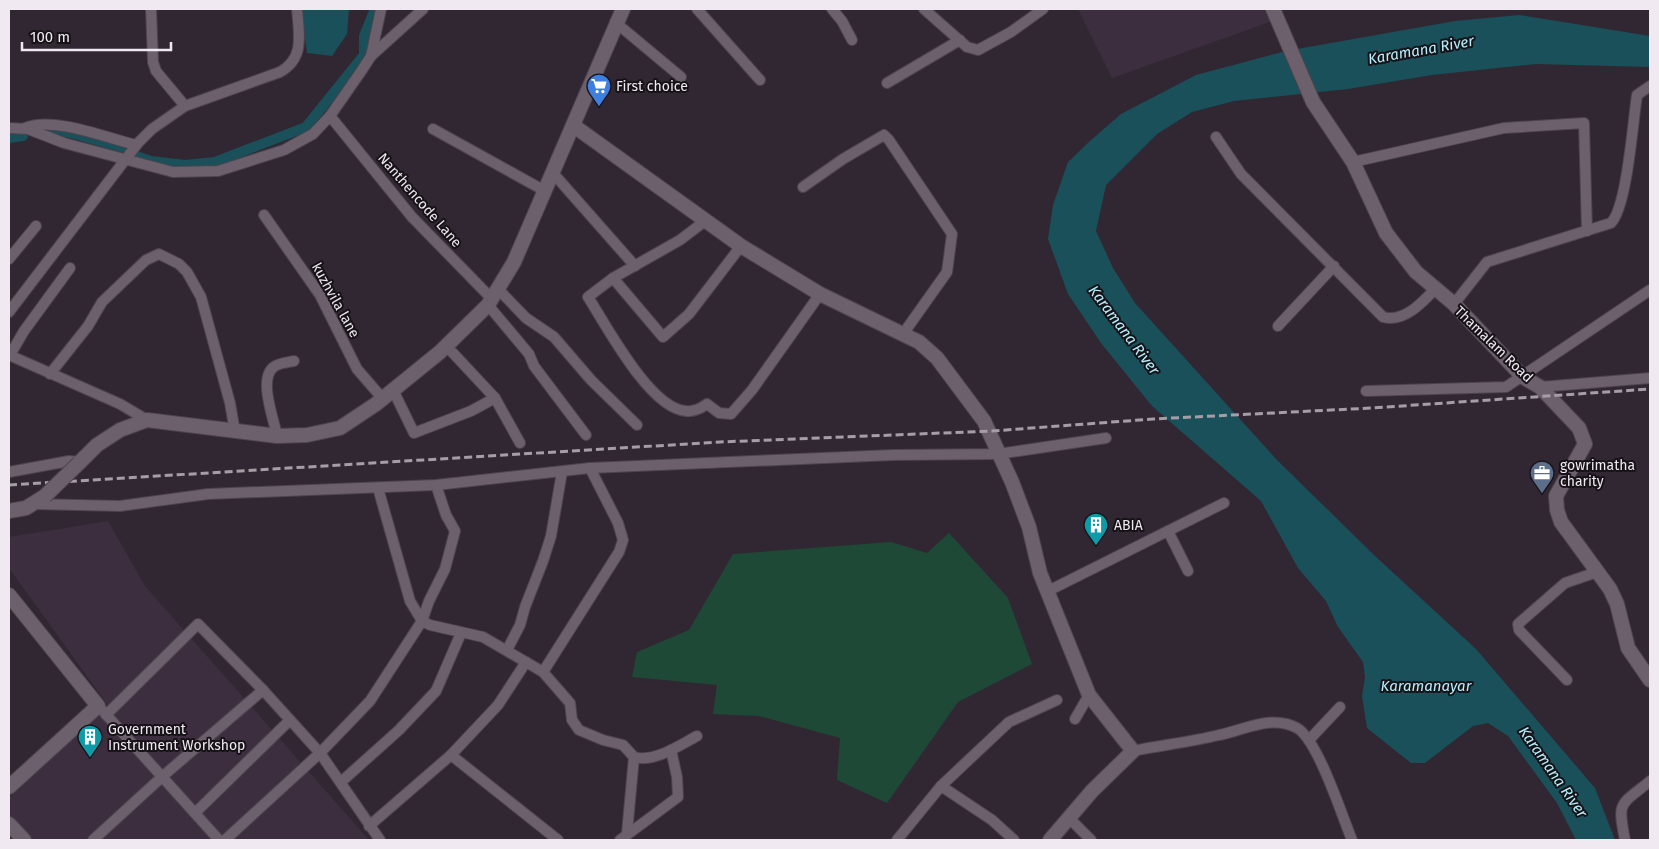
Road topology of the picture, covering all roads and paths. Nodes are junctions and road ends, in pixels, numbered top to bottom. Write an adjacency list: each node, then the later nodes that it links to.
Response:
1 (150, 9): 19 (street)
2 (297, 9): 19 (street)
3 (381, 9): 14 (street)
4 (423, 9): 14 (street)
5 (623, 9): 11 (street)
6 (697, 9): 16 (street)
7 (832, 9): 12 (street)
8 (924, 9): 13 (street)
9 (1043, 9): 13 (street)
10 (1275, 15): 28 (street, Thamalam Road)
11 (615, 22): 15 (street); 21 (street)
12 (852, 40)
13 (960, 40): 17 (street)
14 (370, 56): 20 (street)
15 (681, 77)
16 (760, 80)
17 (887, 83)
18 (1650, 86): 35 (street)
19 (185, 106): 26 (street)
20 (330, 116): 27 (street); 45 (street, Nanthencode Lane)
21 (574, 126): 29 (street); 33 (street)
22 (9, 128): 23 (street)
23 (24, 128): 26 (street); 27 (street)
24 (432, 129): 31 (street)
25 (1216, 137): 39 (street)
26 (136, 145): 27 (street)
27 (126, 159): 47 (street)
28 (1353, 162): 35 (street); 42 (street, Thamalam Road)
29 (553, 173): 31 (street); 38 (street)
30 (803, 187): 49 (street)
31 (545, 191): 45 (street)
32 (264, 215): 58 (street, kuzhvila lane)
33 (705, 221): 36 (street); 38 (street)
34 (36, 226): 37 (street)
35 (1587, 231): 46 (street)
36 (741, 246): 41 (street); 44 (street)
37 (9, 259)
38 (635, 266): 41 (street)
39 (1334, 266): 42 (street); 48 (street)
40 (70, 268): 51 (street)
41 (613, 278): 44 (street)
42 (1436, 288): 46 (street, Thamalam Road)
43 (1650, 290): 54 (street)
44 (820, 294): 49 (street)
45 (493, 298): 58 (street); 61 (street); 63 (street)
46 (1454, 304): 54 (street, Thamalam Road)
47 (9, 312)
48 (1278, 326)
49 (903, 334): 67 (street)
50 (452, 352): 59 (street)
51 (9, 355): 53 (street)
52 (294, 361): 64 (street)
53 (50, 374): 60 (street); 62 (street)
54 (1523, 377): 56 (street, Thamalam Road); 57 (street)
55 (1650, 378): 56 (street)
56 (1540, 388): 79 (street, Thamalam Road)
57 (1366, 392)
58 (388, 394): 59 (street, kuzhvila lane); 64 (street)
59 (495, 398): 66 (street)
60 (147, 420): 62 (street); 68 (street)
61 (637, 425)
62 (235, 432): 64 (street)
63 (586, 435)
64 (277, 436)
65 (1106, 438): 67 (street)
66 (520, 444)
67 (998, 454): 69 (street); 80 (street)
68 (79, 462): 70 (street); 75 (street, bridge)
69 (590, 468): 71 (street); 86 (street)
70 (9, 472)
71 (562, 472): 72 (street); 84 (street)
72 (436, 485): 73 (street); 82 (street)
73 (378, 488): 75 (street); 82 (street)
74 (1224, 503): 77 (street)
75 (32, 504): 76 (street)
76 (9, 511)
77 (1168, 531): 78 (street); 80 (street)
78 (1188, 571)
79 (1597, 572): 87 (street); 88 (street, Thamalam Road)
80 (1048, 591): 90 (street)
81 (9, 595): 93 (street)
82 (422, 620): 83 (street); 100 (street)
83 (461, 632): 84 (street); 104 (street)
84 (508, 650): 85 (street)
85 (526, 662): 86 (street); 101 (street)
86 (543, 672): 102 (street)
87 (1567, 680)
88 (1650, 680)
89 (263, 690): 93 (street); 95 (street); 103 (street)
90 (1089, 695): 94 (street); 99 (street)
91 (1057, 700): 106 (street)
92 (1340, 707): 97 (street)
93 (102, 710): 103 (street); 107 (street)
94 (1075, 719)
95 (290, 720): 100 (street); 108 (street)
96 (697, 736): 98 (street)
97 (1309, 740): 99 (street); 123 (street)
98 (671, 750): 102 (street); 112 (street)
99 (1133, 750): 109 (street)
100 (320, 753): 104 (street); 116 (street)
101 (451, 755): 111 (street); 118 (street)
102 (634, 757): 112 (street)
103 (162, 776): 108 (street); 114 (street)
104 (341, 782): 111 (street)
105 (1650, 782): 124 (street)
106 (940, 786): 119 (street); 120 (street)
107 (9, 787)
108 (195, 813): 115 (street)
109 (1069, 818): 121 (street); 122 (street)
110 (9, 824): 113 (street)
111 (369, 826): 117 (street)
112 (624, 836)
113 (24, 840)
114 (93, 840)
115 (219, 840)
116 (225, 840)
117 (380, 840)
118 (558, 840)
119 (897, 840)
120 (1014, 840)
121 (1050, 840)
122 (1091, 840)
123 (1352, 840)
124 (1625, 840)

